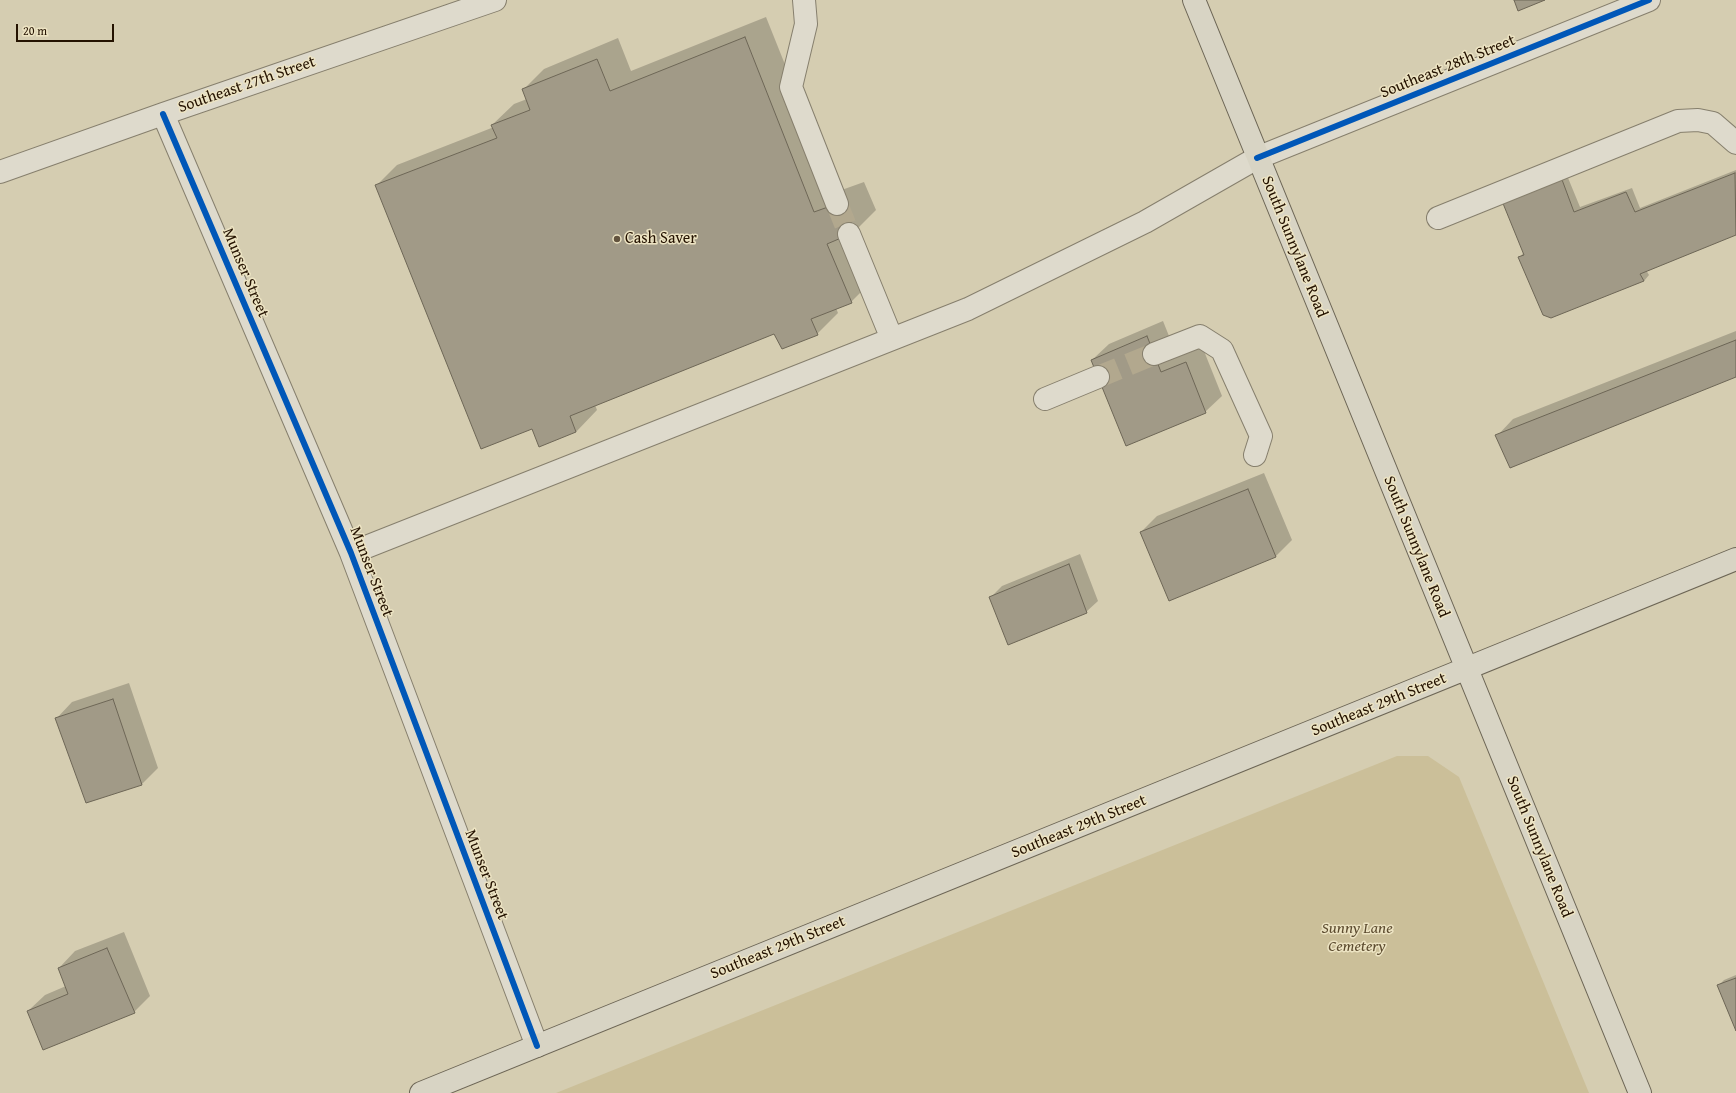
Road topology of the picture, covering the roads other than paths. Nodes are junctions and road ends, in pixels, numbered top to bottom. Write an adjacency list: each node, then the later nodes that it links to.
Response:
1 (495, 0): 5 (street, Southeast 27th Street)
2 (804, 0): 9 (street)
3 (1194, 0): 7 (main road, South Sunnylane Road)
4 (1649, 0): 7 (street, Southeast 28th Street)
5 (163, 114): 8 (street, Southeast 27th Street); 17 (street, Munser Street)
6 (1736, 143): 10 (street)
7 (1257, 158): 12 (street, Southeast 28th Street); 19 (main road, South Sunnylane Road)
8 (0, 172)
9 (838, 204)
10 (1438, 218)
11 (850, 234): 12 (street)
12 (892, 339): 17 (street, Southeast 28th Street)
13 (1154, 354): 16 (street)
14 (1098, 377): 15 (street)
15 (1045, 399)
16 (1255, 455)
17 (351, 553): 20 (street, Munser Street)
18 (1736, 559): 19 (main road, Southeast 29th Street)
19 (1467, 669): 20 (main road, Southeast 29th Street); 22 (main road, South Sunnylane Road)
20 (537, 1046): 21 (main road, Southeast 29th Street)
21 (421, 1093)
22 (1640, 1093)

